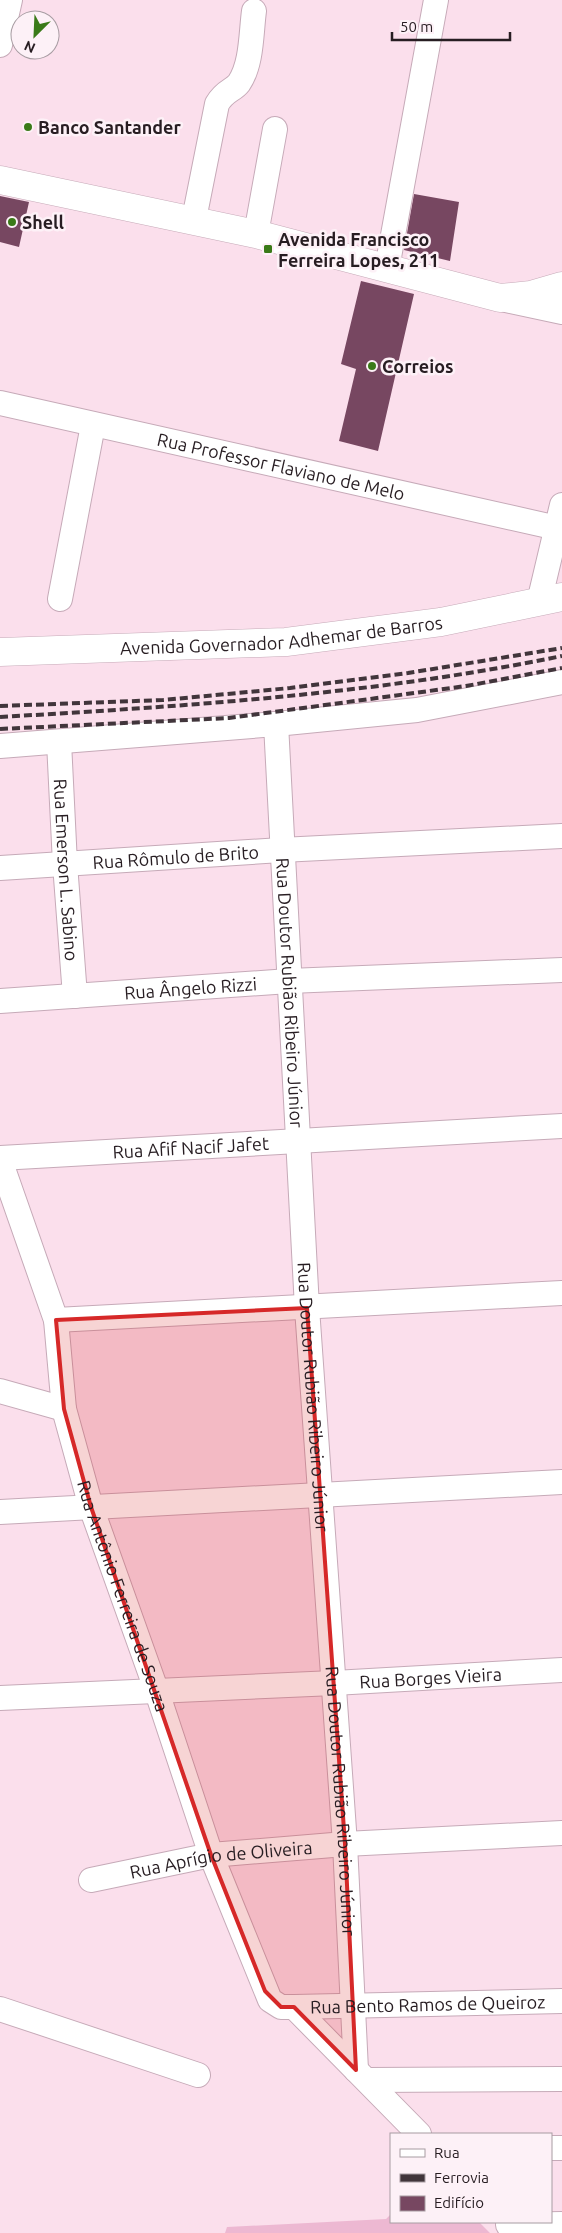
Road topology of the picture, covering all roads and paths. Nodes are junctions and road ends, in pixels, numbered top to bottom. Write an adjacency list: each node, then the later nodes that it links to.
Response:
1 (10, 0): 4 (street)
2 (436, 0): 9 (street)
3 (254, 11): 7 (street)
4 (0, 44)
5 (275, 130): 8 (street)
6 (0, 180): 7 (main road)
7 (194, 219): 8 (main road)
8 (256, 234): 9 (main road)
9 (387, 268): 11 (main road)
10 (562, 286): 11 (main road)
11 (500, 298): 12 (street)
12 (562, 312)
13 (0, 403): 14 (street, Rua Professor Flaviano de Melo)
14 (93, 424): 15 (street, Rua Professor Flaviano de Melo); 16 (street)
15 (560, 520): 17 (street)
16 (60, 599)
17 (550, 599): 18 (main road, Avenida Governador Adhemar de Barros)
18 (0, 652)
19 (562, 682): 20 (street)
20 (276, 724): 21 (street); 24 (street, Rua Doutor Rubião Ribeiro Júnior)
21 (59, 742): 22 (street); 25 (street, Rua Emerson L. Sabino)
22 (0, 746)
23 (562, 836): 24 (street, Rua Rômulo de Brito)
24 (281, 850): 25 (street, Rua Rômulo de Brito); 28 (street, Rua Doutor Rubião Ribeiro Júnior)
25 (65, 864): 26 (street, Rua Rômulo de Brito); 29 (street, Rua Emerson L. Sabino)
26 (0, 868)
27 (562, 970): 28 (street, Rua Ângelo Rizzi)
28 (289, 982): 29 (street, Rua Ângelo Rizzi); 32 (street, Rua Doutor Rubião Ribeiro Júnior)
29 (75, 996): 30 (street, Rua Ângelo Rizzi)
30 (0, 1001)
31 (562, 1126): 32 (street, Rua Afif Nacif Jafet)
32 (297, 1141): 33 (street, Rua Afif Nacif Jafet); 35 (street, Rua Doutor Rubião Ribeiro Júnior)
33 (0, 1159): 36 (street, Rua Antônio Ferreira de Souza)
34 (562, 1293): 35 (street)
35 (307, 1308): 36 (street); 40 (street, Rua Doutor Rubião Ribeiro Júnior)
36 (56, 1320): 38 (street, Rua Antônio Ferreira de Souza)
37 (0, 1391): 38 (street)
38 (64, 1409): 41 (street, Rua Antônio Ferreira de Souza)
39 (562, 1482): 40 (street)
40 (319, 1494): 41 (street); 44 (street, Rua Doutor Rubião Ribeiro Júnior)
41 (91, 1507): 42 (street); 45 (street, Rua Antônio Ferreira de Souza)
42 (0, 1512)
43 (562, 1670): 44 (street, Rua Borges Vieira)
44 (334, 1683): 45 (street, Rua Borges Vieira); 48 (street, Rua Doutor Rubião Ribeiro Júnior)
45 (157, 1692): 46 (street, Rua Borges Vieira); 49 (street, Rua Antônio Ferreira de Souza)
46 (0, 1698)
47 (562, 1833): 48 (street, Rua Aprígio de Oliveira)
48 (345, 1844): 49 (street, Rua Aprígio de Oliveira); 52 (street, Rua Doutor Rubião Ribeiro Júnior)
49 (211, 1855): 50 (street, Rua Aprígio de Oliveira); 53 (street, Rua Antônio Ferreira de Souza)
50 (91, 1880)
51 (562, 2001): 52 (street, Rua Bento Ramos de Queiroz)
52 (353, 2006): 53 (street, Rua Bento Ramos de Queiroz); 56 (street, Rua Doutor Rubião Ribeiro Júnior)
53 (294, 2008): 56 (street)
54 (0, 2009): 55 (street)
55 (198, 2075)
56 (362, 2075): 57 (street); 58 (street)
57 (562, 2079)
58 (418, 2133)
59 (562, 2224): 60 (street)
60 (509, 2227)

